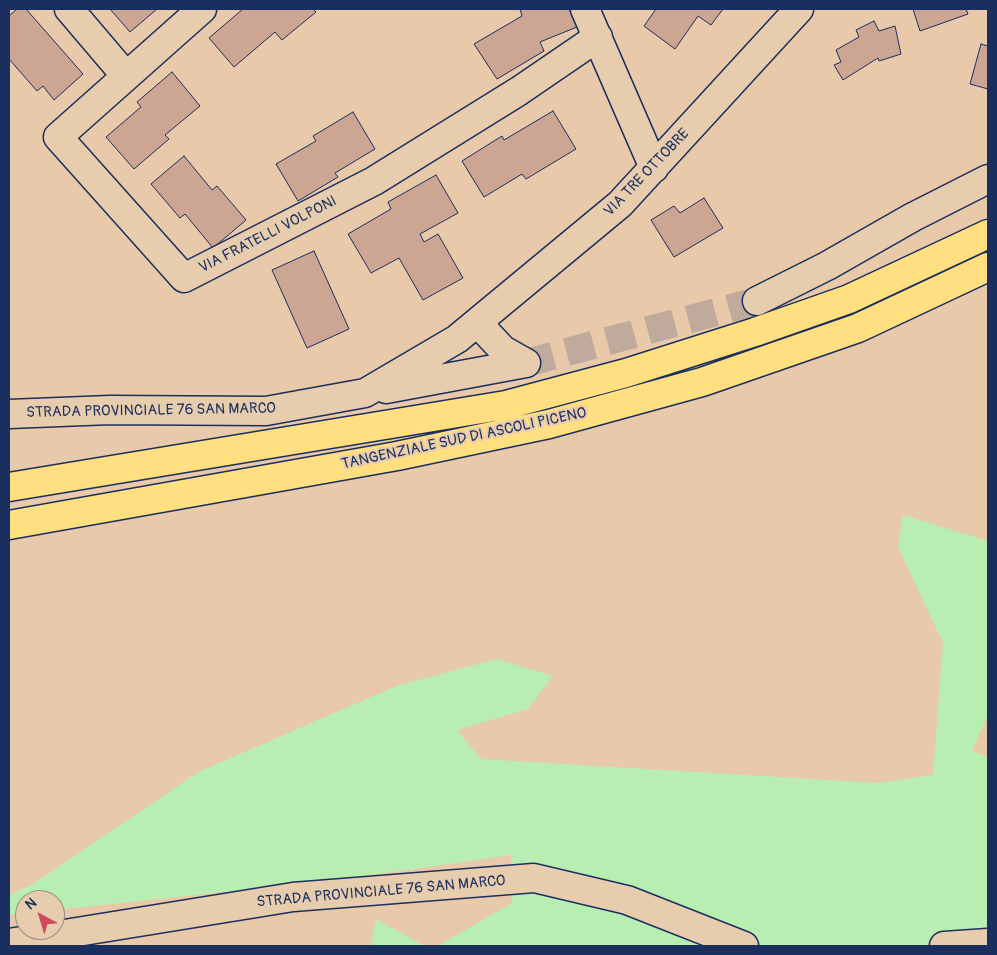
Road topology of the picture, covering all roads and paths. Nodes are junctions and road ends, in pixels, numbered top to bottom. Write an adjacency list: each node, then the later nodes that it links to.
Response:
1 (68, 9): 6 (street)
2 (202, 9): 6 (street, VIA FRATELLI VOLPONI)
3 (585, 9): 5 (street)
4 (799, 9): 7 (street, VIA TRE OTTOBRE)
5 (598, 37): 6 (street, VIA FRATELLI VOLPONI); 7 (street)
6 (126, 76)
7 (654, 168): 12 (street, VIA TRE OTTOBRE)
8 (988, 180): 11 (street)
9 (988, 234): 17 (highway, TANGENZIALE SUD DI ASCOLI PICENO)
10 (988, 267): 18 (highway, TANGENZIALE SUD DI ASCOLI PICENO)
11 (757, 301)
12 (480, 320): 13 (street, STRADA PROVINCIALE 76 SAN MARCO); 14 (street)
13 (456, 339): 14 (street); 15 (street, STRADA PROVINCIALE 76 SAN MARCO)
14 (484, 371): 15 (street)
15 (365, 393): 16 (street, STRADA PROVINCIALE 76 SAN MARCO)
16 (9, 414)
17 (9, 487)
18 (9, 525)
19 (9, 943): 21 (street, STRADA PROVINCIALE 76 SAN MARCO)
20 (988, 943): 22 (street)
21 (744, 946)
22 (944, 946)

